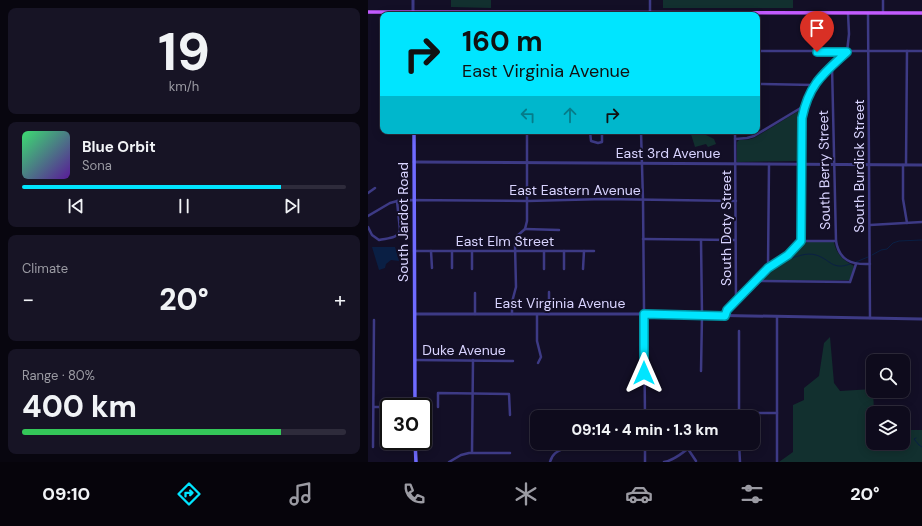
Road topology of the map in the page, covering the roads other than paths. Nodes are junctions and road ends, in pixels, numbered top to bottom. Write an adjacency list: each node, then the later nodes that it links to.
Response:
1 (413, 0): 6 (street)
2 (650, 0): 7 (street)
3 (883, 0): 10 (street)
4 (368, 12): 5 (main road)
5 (380, 12)
6 (413, 12)
7 (650, 12)
8 (848, 13): 9 (main road); 12 (main road); 17 (street)
9 (868, 13): 10 (main road); 14 (street, South Burdick Street)
10 (883, 13): 11 (main road)
11 (922, 13)
12 (760, 14)
13 (760, 51): 17 (street)
14 (868, 51): 15 (street); 17 (street); 38 (street, South Burdick Street)
15 (907, 51): 16 (street); 39 (street)
16 (922, 51)
17 (847, 52): 18 (street)
18 (832, 65): 20 (street); 37 (street, South Berry Street)
19 (760, 84): 20 (street)
20 (814, 85): 21 (street)
21 (804, 106): 22 (street); 36 (street)
22 (760, 132)
23 (414, 134): 31 (main road, South Jardot Road)
24 (527, 134): 32 (street)
25 (590, 134): 26 (street)
26 (602, 134)
27 (641, 134): 33 (street)
28 (735, 134): 30 (street, South Doty Street)
29 (757, 134): 30 (street)
30 (735, 139): 34 (street, South Doty Street)
31 (414, 162): 32 (street, East 3rd Avenue); 43 (main road, South Jardot Road)
32 (528, 163): 33 (street, East 3rd Avenue); 46 (street)
33 (642, 164): 34 (street, East 3rd Avenue); 44 (street)
34 (736, 164): 35 (street, East 3rd Avenue); 47 (street, South Doty Street)
35 (768, 164): 36 (street, East 3rd Avenue); 74 (street)
36 (802, 164): 37 (street, East 3rd Avenue); 58 (street)
37 (834, 164): 38 (street, East 3rd Avenue); 59 (street, South Berry Street)
38 (869, 164): 39 (street, East 3rd Avenue); 51 (street, South Burdick Street)
39 (905, 165): 40 (street, East 3rd Avenue); 50 (street)
40 (922, 165)
41 (375, 188): 42 (street)
42 (368, 193)
43 (414, 200): 45 (street, East Eastern Avenue); 46 (street, East Eastern Avenue); 60 (main road, South Jardot Road)
44 (643, 200): 46 (street, East Eastern Avenue); 47 (street, East Eastern Avenue); 55 (street)
45 (397, 201): 48 (street); 52 (street)
46 (528, 201): 53 (street)
47 (736, 201): 57 (street, South Doty Street)
48 (368, 216)
49 (922, 222): 50 (street)
50 (907, 223): 51 (street)
51 (870, 225): 70 (street, South Burdick Street)
52 (368, 227)
53 (525, 229): 54 (street); 64 (street)
54 (559, 230)
55 (643, 239): 56 (street); 84 (street)
56 (701, 240): 57 (street); 88 (street)
57 (736, 240): 81 (street, South Doty Street)
58 (801, 241): 59 (street); 74 (street)
59 (836, 241): 69 (street, South Berry Street)
60 (414, 251): 61 (street, East Elm Street); 82 (main road, South Jardot Road)
61 (431, 251): 62 (street, East Elm Street); 71 (street)
62 (452, 251): 63 (street, East Elm Street); 72 (street)
63 (472, 251): 64 (street, East Elm Street); 73 (street)
64 (516, 251): 65 (street, East Elm Street); 85 (street)
65 (544, 251): 66 (street, East Elm Street); 75 (street)
66 (564, 251): 67 (street, East Elm Street); 76 (street)
67 (584, 251): 68 (street, East Elm Street); 77 (street)
68 (594, 251)
69 (856, 264): 70 (street); 78 (street)
70 (870, 264): 91 (street, South Burdick Street)
71 (432, 268)
72 (452, 268)
73 (472, 268)
74 (768, 268): 78 (street)
75 (544, 269)
76 (564, 269)
77 (583, 269)
78 (756, 281): 81 (street)
79 (549, 292): 87 (street)
80 (475, 293): 83 (street)
81 (736, 301): 89 (street)
82 (415, 314): 83 (street, East Virginia Avenue); 95 (main road, South Jardot Road)
83 (475, 314): 85 (street, East Virginia Avenue)
84 (644, 314): 87 (street, East Virginia Avenue); 88 (street, East Virginia Avenue); 105 (street)
85 (512, 315): 86 (street, East Virginia Avenue)
86 (537, 315): 87 (street, East Virginia Avenue); 98 (street)
87 (549, 315)
88 (702, 316): 89 (street, East Virginia Avenue); 99 (street)
89 (725, 316): 90 (street, East Virginia Avenue)
90 (777, 317): 91 (street, East Virginia Avenue); 108 (street)
91 (870, 318): 92 (street, East Virginia Avenue)
92 (922, 319)
93 (374, 320): 102 (street)
94 (739, 332): 106 (street)
95 (415, 360): 96 (street, Duke Avenue); 101 (main road, South Jardot Road)
96 (473, 360): 97 (street, Duke Avenue); 100 (street)
97 (513, 360)
98 (538, 363)
99 (701, 371)
100 (472, 393): 104 (street); 109 (street); 117 (street)
101 (415, 398)
102 (374, 407): 103 (street); 110 (street)
103 (380, 407)
104 (438, 407)
105 (645, 410)
106 (739, 410)
107 (760, 414): 108 (street)
108 (777, 414): 128 (street)
109 (510, 415)
110 (373, 447)
111 (416, 450): 120 (main road)
112 (560, 450): 123 (street)
113 (645, 450): 124 (street)
114 (685, 450): 125 (street)
115 (689, 450): 126 (street)
116 (739, 450): 127 (street)
117 (472, 452): 118 (street); 119 (street)
118 (510, 453)
119 (458, 457): 121 (street); 122 (street)
120 (416, 462)
121 (449, 462)
122 (460, 462)
123 (550, 462)
124 (645, 462)
125 (664, 462)
126 (697, 462)
127 (740, 462)
128 (777, 462)

